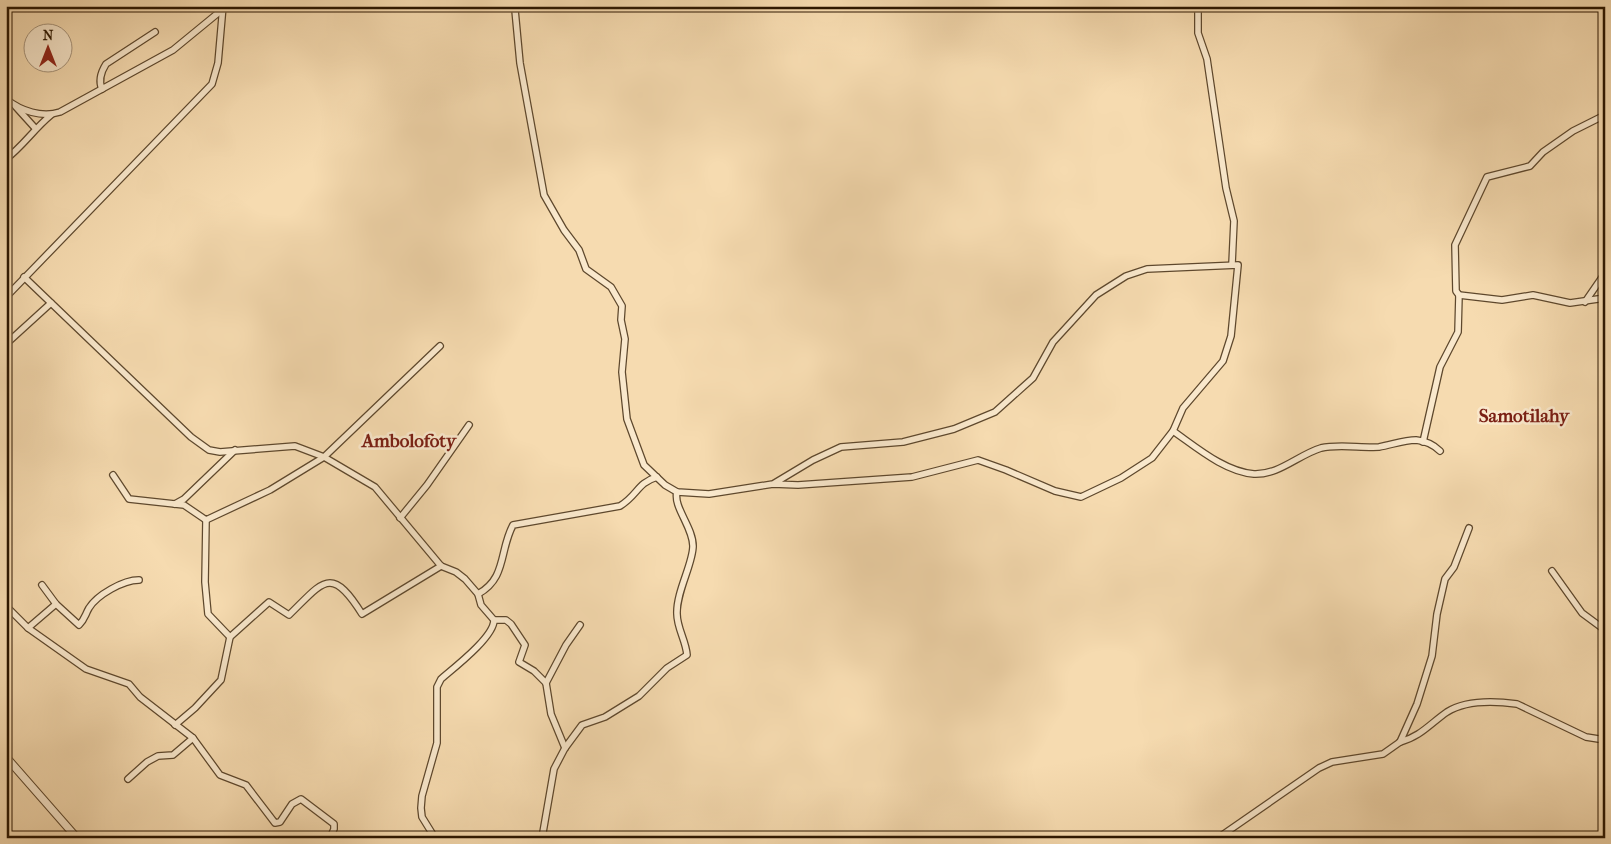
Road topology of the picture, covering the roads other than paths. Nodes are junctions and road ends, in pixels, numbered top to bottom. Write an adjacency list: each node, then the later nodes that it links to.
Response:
1 (1198, 6): 12 (street)
2 (223, 7): 5 (street); 14 (street)
3 (516, 8): 29 (street)
4 (155, 32): 5 (street)
5 (102, 90): 8 (street)
6 (6, 98): 7 (street)
7 (12, 104): 8 (street); 10 (street)
8 (51, 115): 10 (street)
9 (1605, 115): 15 (street)
10 (35, 128): 11 (street)
11 (6, 159)
12 (1232, 264): 23 (street); 30 (street)
13 (1605, 273): 18 (street)
14 (24, 277): 16 (street); 19 (street)
15 (1459, 295): 18 (street); 24 (street)
16 (6, 297)
17 (1605, 298): 18 (street)
18 (1584, 302)
19 (50, 303): 20 (street); 25 (street)
20 (6, 344)
21 (440, 346): 27 (street)
22 (469, 425): 33 (street)
23 (1173, 430): 24 (street); 30 (street)
24 (1423, 442): 26 (street)
25 (235, 450): 27 (street); 32 (street)
26 (1440, 451)
27 (324, 456): 33 (street); 34 (street)
28 (113, 475): 32 (street)
29 (657, 477): 31 (street); 40 (street)
30 (773, 484): 31 (street)
31 (677, 492): 53 (street)
32 (175, 504): 34 (street)
33 (400, 518): 36 (street)
34 (206, 520): 47 (street)
35 (1470, 528): 52 (street)
36 (441, 566): 40 (street); 47 (street)
37 (1552, 571): 46 (street)
38 (139, 580): 41 (street)
39 (42, 585): 41 (street)
40 (478, 594): 43 (street)
41 (56, 604): 45 (street)
42 (6, 606): 45 (street)
43 (494, 620): 48 (street); 58 (street)
44 (580, 625): 48 (street)
45 (28, 628): 49 (street)
46 (1605, 630)
47 (230, 637): 49 (street)
48 (546, 683): 53 (street)
49 (175, 725): 50 (street)
50 (193, 738): 55 (street); 57 (street)
51 (1605, 740): 52 (street)
52 (1400, 742): 60 (street)
53 (565, 748): 59 (street)
54 (6, 758): 56 (street)
55 (128, 779)
56 (77, 838)
57 (330, 838)
58 (435, 838)
59 (542, 838)
60 (1218, 838)

